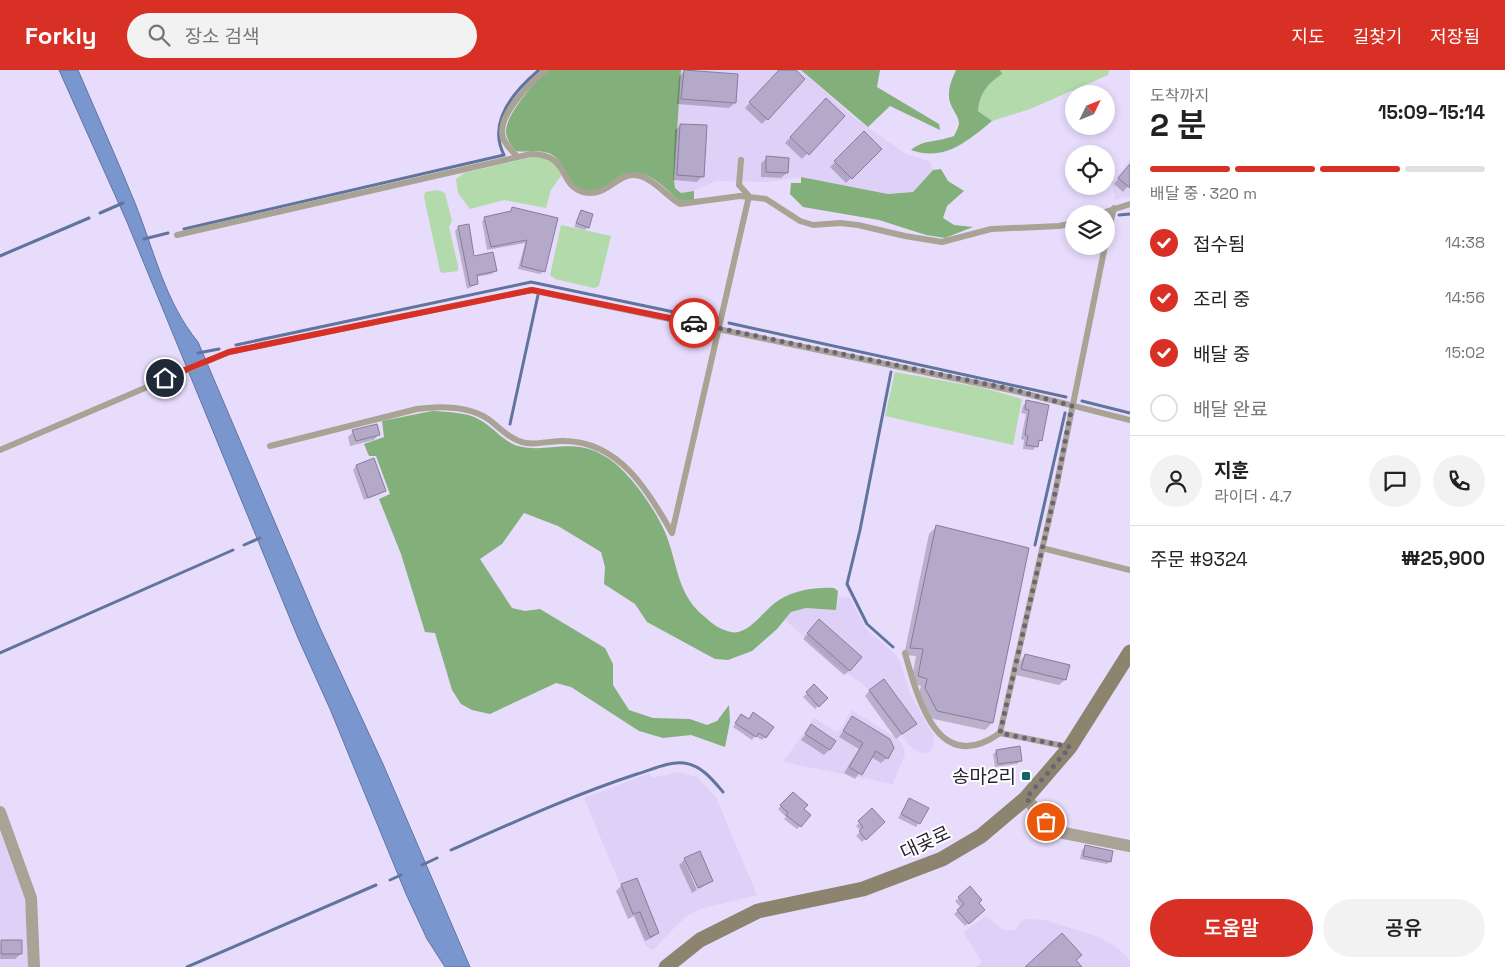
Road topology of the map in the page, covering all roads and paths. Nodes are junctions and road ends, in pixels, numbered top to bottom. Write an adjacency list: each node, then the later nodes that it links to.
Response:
1 (546, 70): 2 (lane)
2 (518, 157): 4 (lane); 8 (lane)
3 (741, 160): 4 (lane)
4 (749, 196): 7 (lane); 10 (lane)
5 (1130, 204): 6 (lane)
6 (1115, 208)
7 (1065, 224)
8 (178, 235)
9 (1103, 255): 11 (lane)
10 (719, 328): 11 (lane); 13 (lane); 14 (lane)
11 (1072, 406): 12 (lane); 15 (lane)
12 (1130, 420)
13 (270, 446)
14 (0, 450)
15 (1042, 548): 16 (lane); 19 (lane)
16 (1130, 570)
17 (1130, 652): 20 (street, 대곶로)
18 (905, 653): 19 (lane)
19 (1000, 733): 20 (lane)
20 (1070, 747): 21 (street, 대곶로)
21 (1026, 798): 23 (street); 25 (street, 대곶로)
22 (0, 812): 24 (street)
23 (1130, 846)
24 (34, 967)
25 (666, 967)

